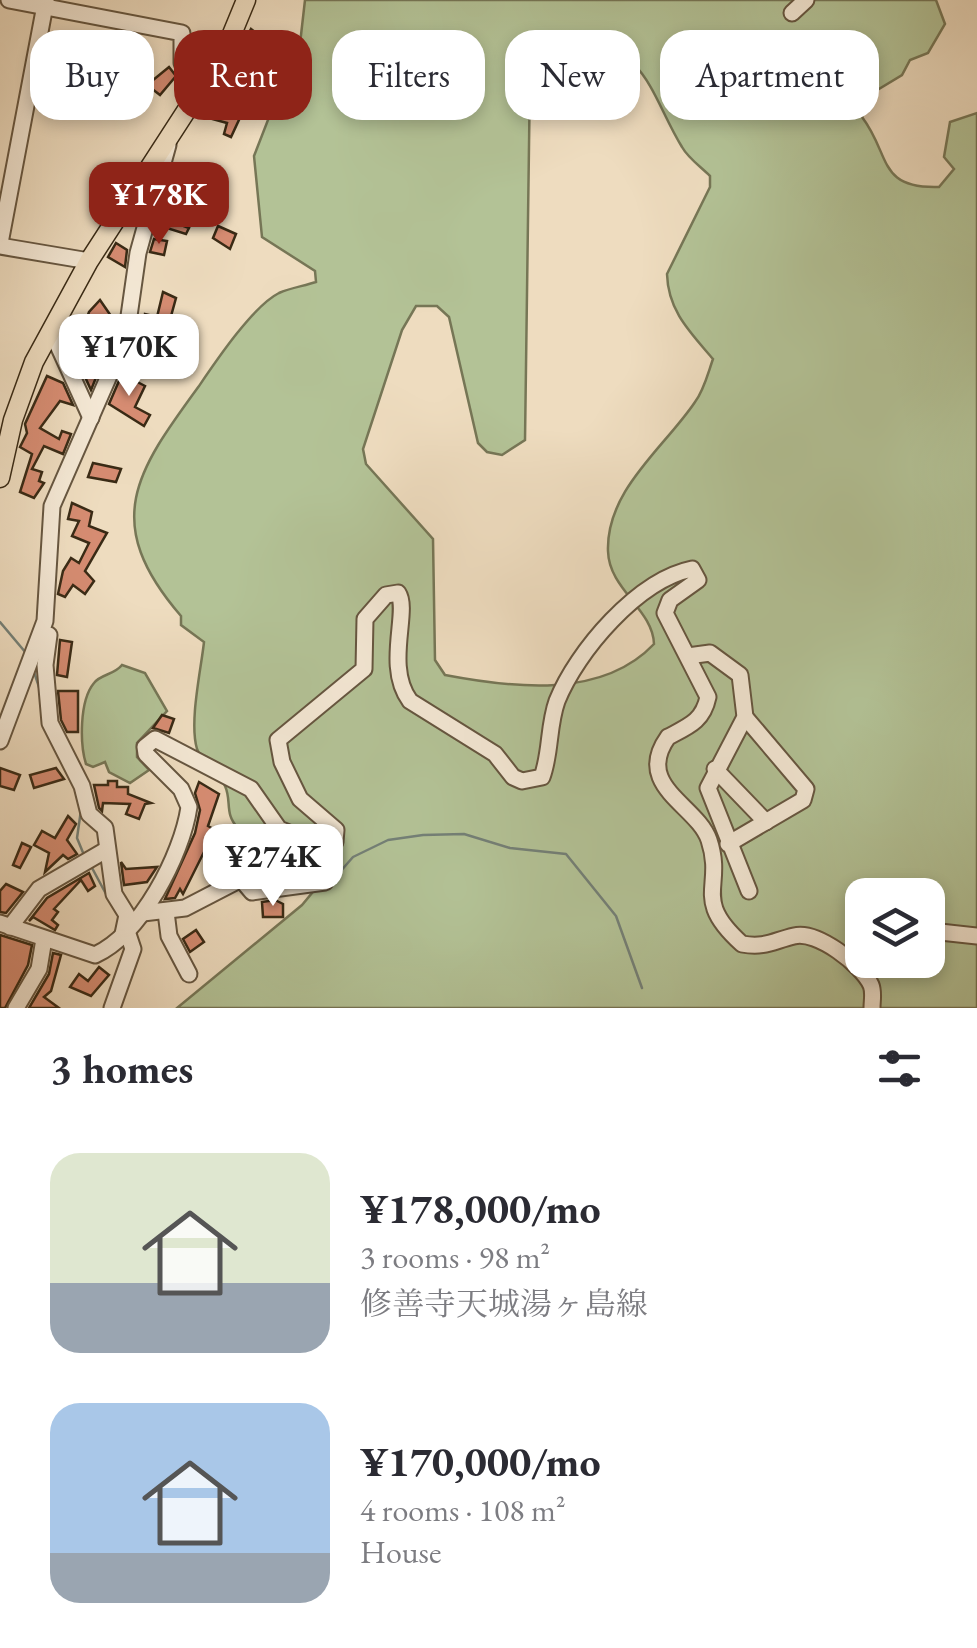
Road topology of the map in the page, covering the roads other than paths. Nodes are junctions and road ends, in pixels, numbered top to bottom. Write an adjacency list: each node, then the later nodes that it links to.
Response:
1 (9, 0): 4 (street)
2 (246, 0): 6 (main road)
3 (806, 0): 5 (street)
4 (46, 3): 7 (street); 10 (street)
5 (792, 13)
6 (234, 30)
7 (174, 31)
8 (180, 120): 9 (main road)
9 (173, 129): 11 (main road); 13 (street)
10 (0, 244): 11 (street)
11 (88, 261): 12 (main road)
12 (51, 330): 13 (street); 14 (main road)
13 (90, 418): 15 (street)
14 (0, 478)
15 (45, 616): 18 (street); 22 (street)
16 (688, 656): 17 (street); 26 (street); 35 (street)
17 (744, 717): 19 (street); 20 (street)
18 (0, 741)
19 (715, 770): 20 (street); 21 (street)
20 (766, 822): 21 (street)
21 (728, 844): 24 (street)
22 (94, 856): 26 (street); 27 (street)
23 (325, 882): 25 (street)
24 (749, 891)
25 (166, 916): 26 (street); 31 (street)
26 (132, 921): 30 (street); 34 (street)
27 (5, 925): 30 (street)
28 (945, 933): 29 (street)
29 (977, 936)
30 (44, 940): 32 (street)
31 (188, 974)
32 (19, 1000): 33 (street)
33 (40, 1000)
34 (112, 1008)
35 (872, 1008)

